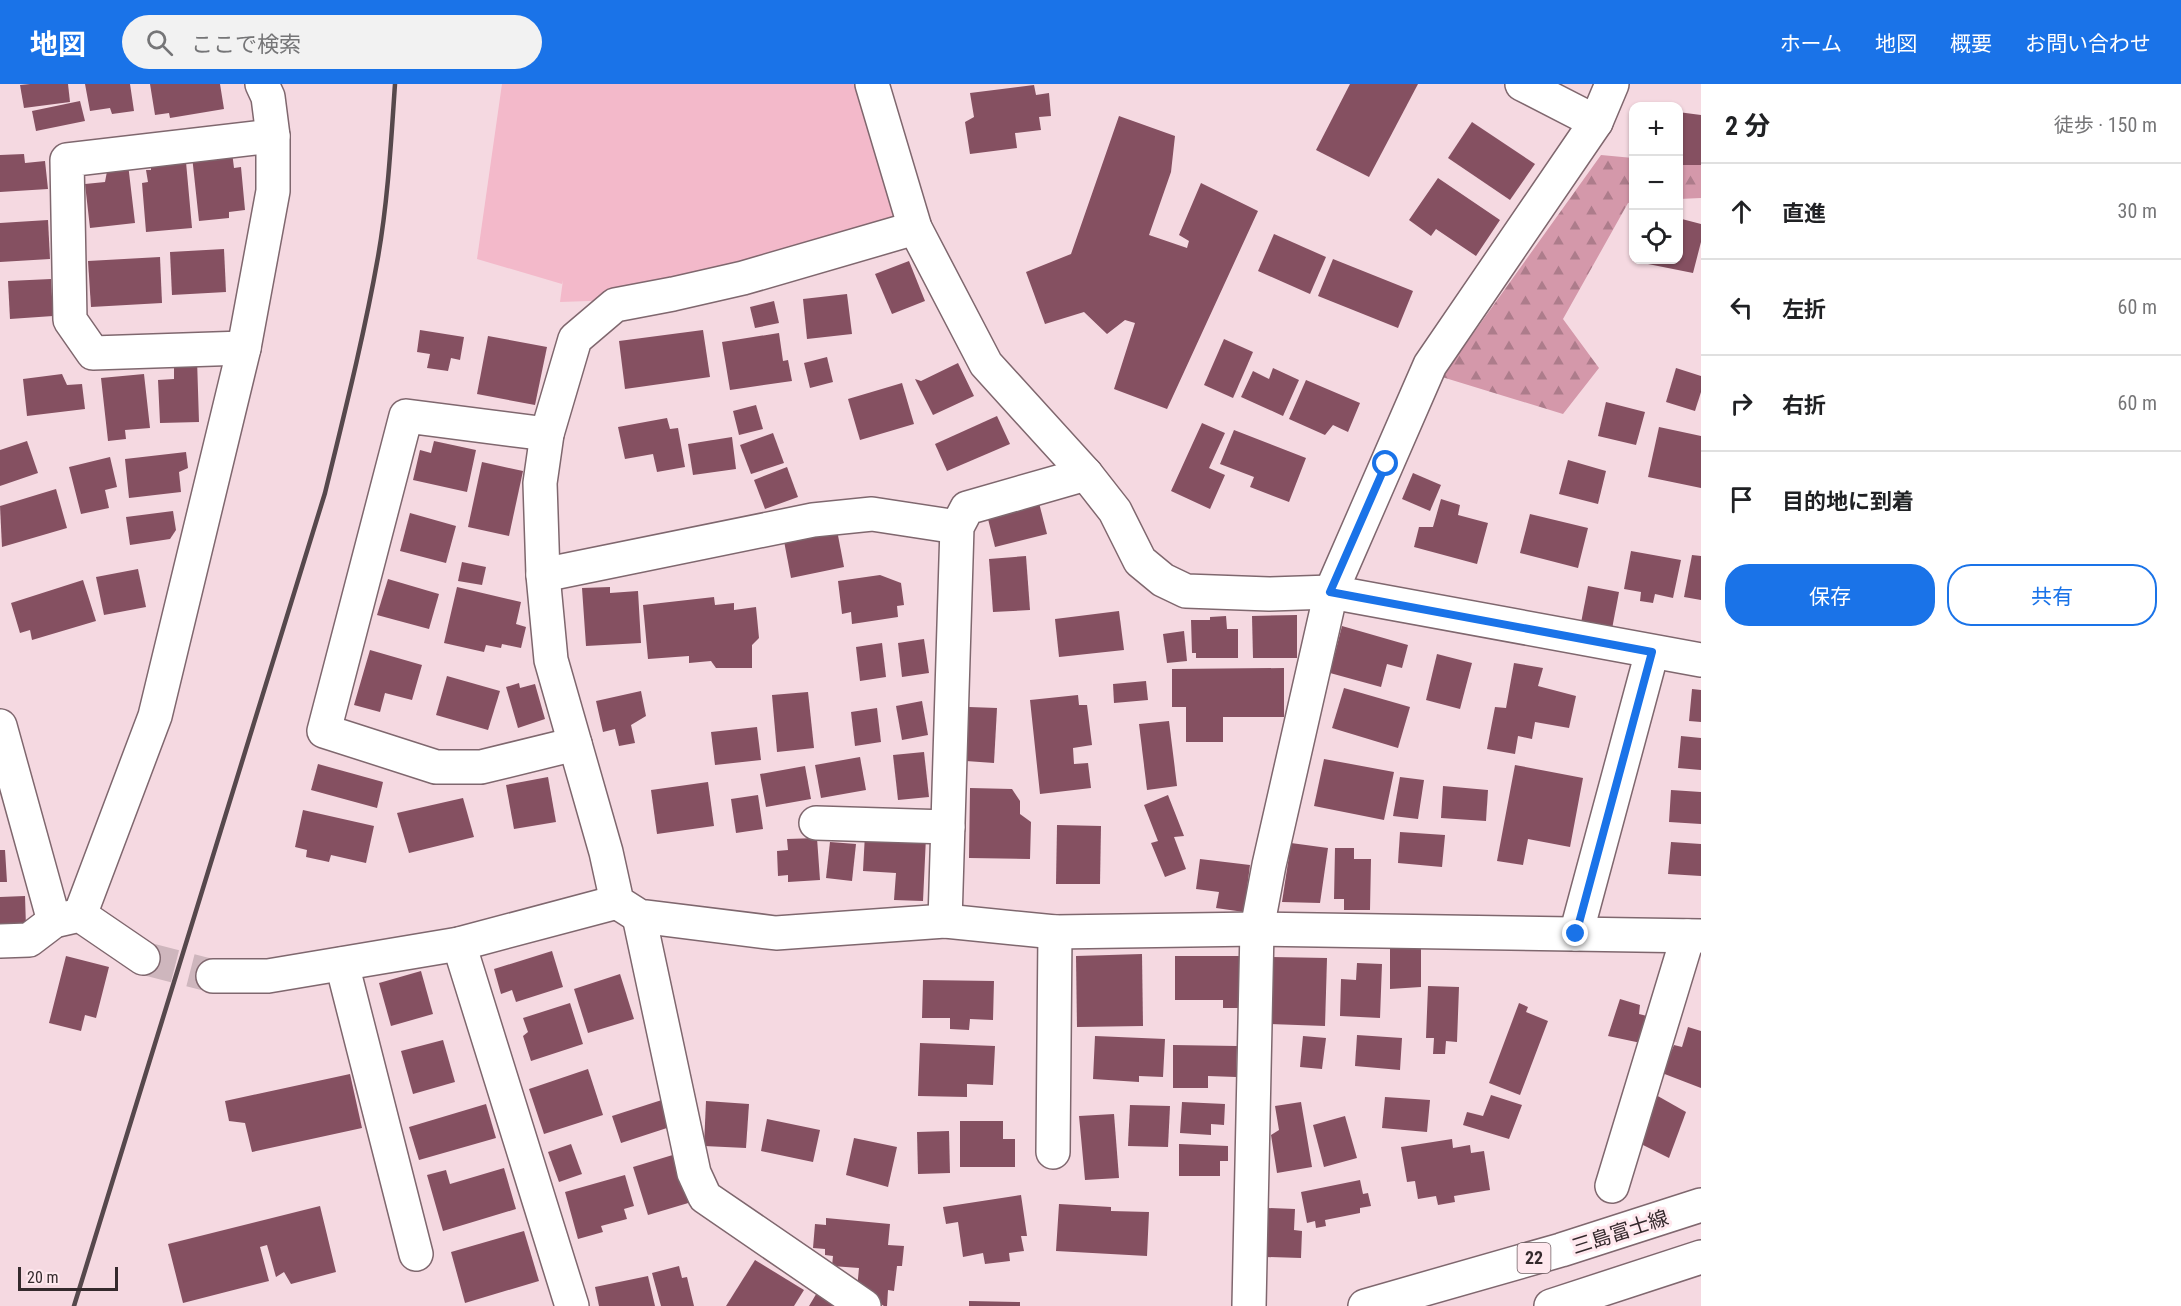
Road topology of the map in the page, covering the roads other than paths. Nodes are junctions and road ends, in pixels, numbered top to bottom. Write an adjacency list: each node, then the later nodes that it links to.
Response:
1 (262, 84): 6 (street)
2 (872, 84): 7 (street)
3 (1522, 84): 5 (street)
4 (1612, 84): 5 (street)
5 (1596, 122): 13 (street)
6 (273, 136): 8 (street); 8 (street)
7 (915, 228): 9 (street); 10 (street)
8 (244, 348): 21 (street)
9 (548, 434): 12 (street); 17 (street)
10 (1086, 474): 11 (street); 13 (street)
11 (957, 527): 12 (street); 19 (street)
12 (543, 575): 17 (street)
13 (1330, 592): 14 (street); 23 (street)
14 (1652, 652): 15 (street); 25 (street)
15 (1701, 660)
16 (0, 726): 21 (street)
17 (575, 744): 20 (street)
18 (816, 823): 19 (street)
19 (948, 826): 22 (street)
20 (628, 909): 22 (street); 28 (street); 38 (street)
21 (67, 918): 27 (street); 29 (street)
22 (945, 921): 24 (street)
23 (1257, 929): 24 (street); 25 (street); 39 (street)
24 (1055, 932): 32 (street)
25 (1576, 934): 26 (street)
26 (1694, 936): 33 (street)
27 (0, 941)
28 (459, 944): 30 (street); 37 (street)
29 (143, 958)
30 (342, 964): 31 (street); 35 (street)
31 (213, 976)
32 (1053, 1152)
33 (1612, 1186)
34 (1701, 1205): 40 (street, 三島富士線 / 22)
35 (416, 1254)
36 (1701, 1257): 41 (street)
37 (572, 1306)
38 (864, 1306)
39 (1249, 1306)
40 (1365, 1306)
41 (1551, 1306)

